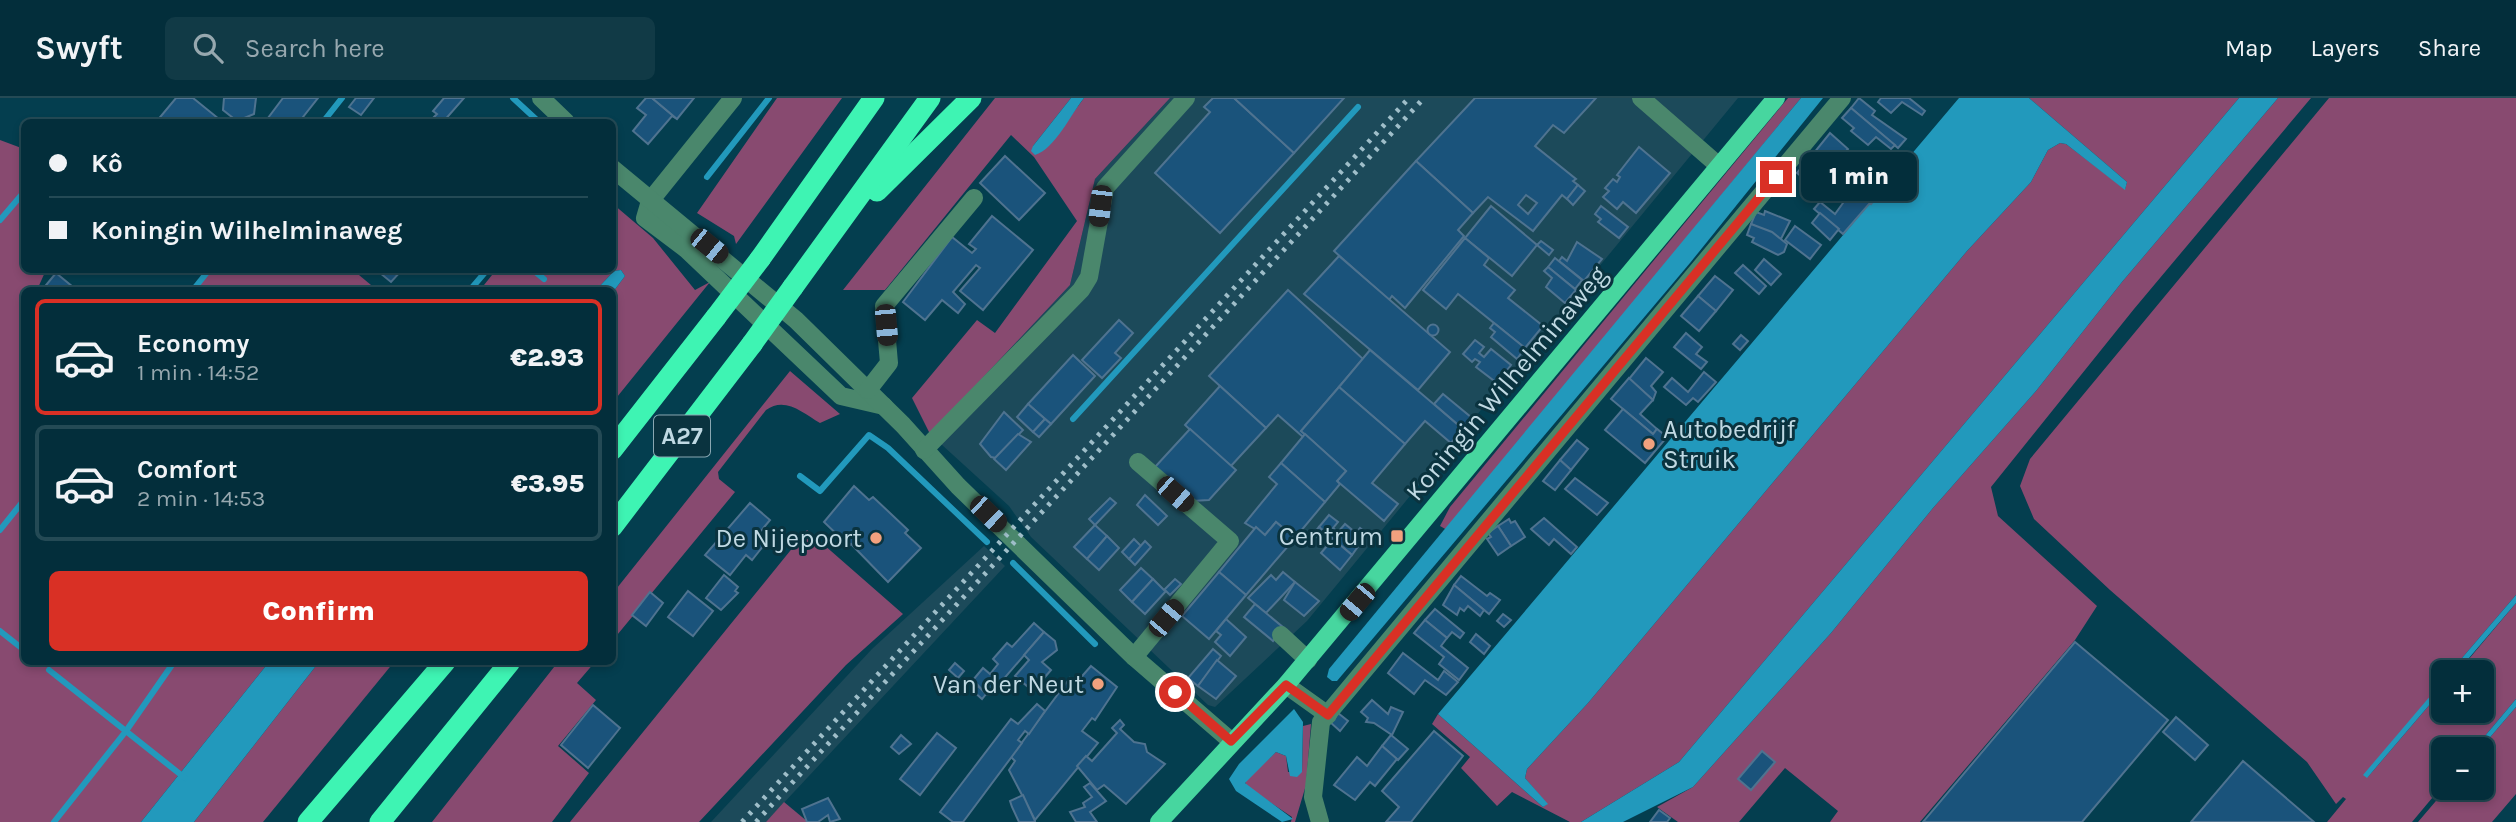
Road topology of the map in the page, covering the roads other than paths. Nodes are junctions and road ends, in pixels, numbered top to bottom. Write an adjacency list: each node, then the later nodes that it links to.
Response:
1 (541, 98): 10 (street)
2 (733, 98): 14 (street)
3 (874, 98): 18 (highway, A27, bridge)
4 (930, 98): 15 (highway, A27)
5 (971, 98): 15 (highway, A27)
6 (1186, 98): 19 (street)
7 (1776, 98): 11 (main road, Koningin Wilhelminaweg)
8 (1842, 98): 28 (street)
9 (1646, 100): 11 (street)
10 (563, 119)
11 (1719, 166): 24 (main road, Koningin Wilhelminaweg)
12 (616, 171): 14 (street)
13 (974, 198): 16 (street)
14 (650, 201): 16 (street); 17 (street)
15 (835, 232): 21 (highway, A27, bridge)
16 (868, 390): 17 (street)
17 (884, 406): 19 (street)
18 (616, 445)
19 (924, 450): 23 (street)
20 (1138, 462): 23 (street)
21 (616, 522)
22 (1280, 635): 24 (street)
23 (1134, 657): 29 (street)
24 (1308, 660): 27 (main road, Koningin Wilhelminaweg)
25 (442, 665): 30 (highway)
26 (508, 665): 31 (highway)
27 (1286, 685): 28 (street); 29 (main road, Koningin Wilhelminaweg)
28 (1328, 715): 33 (street)
29 (1231, 741): 32 (main road, Koningin Wilhelminaweg)
30 (308, 822)
31 (380, 822)
32 (1159, 822)
33 (1320, 822)

